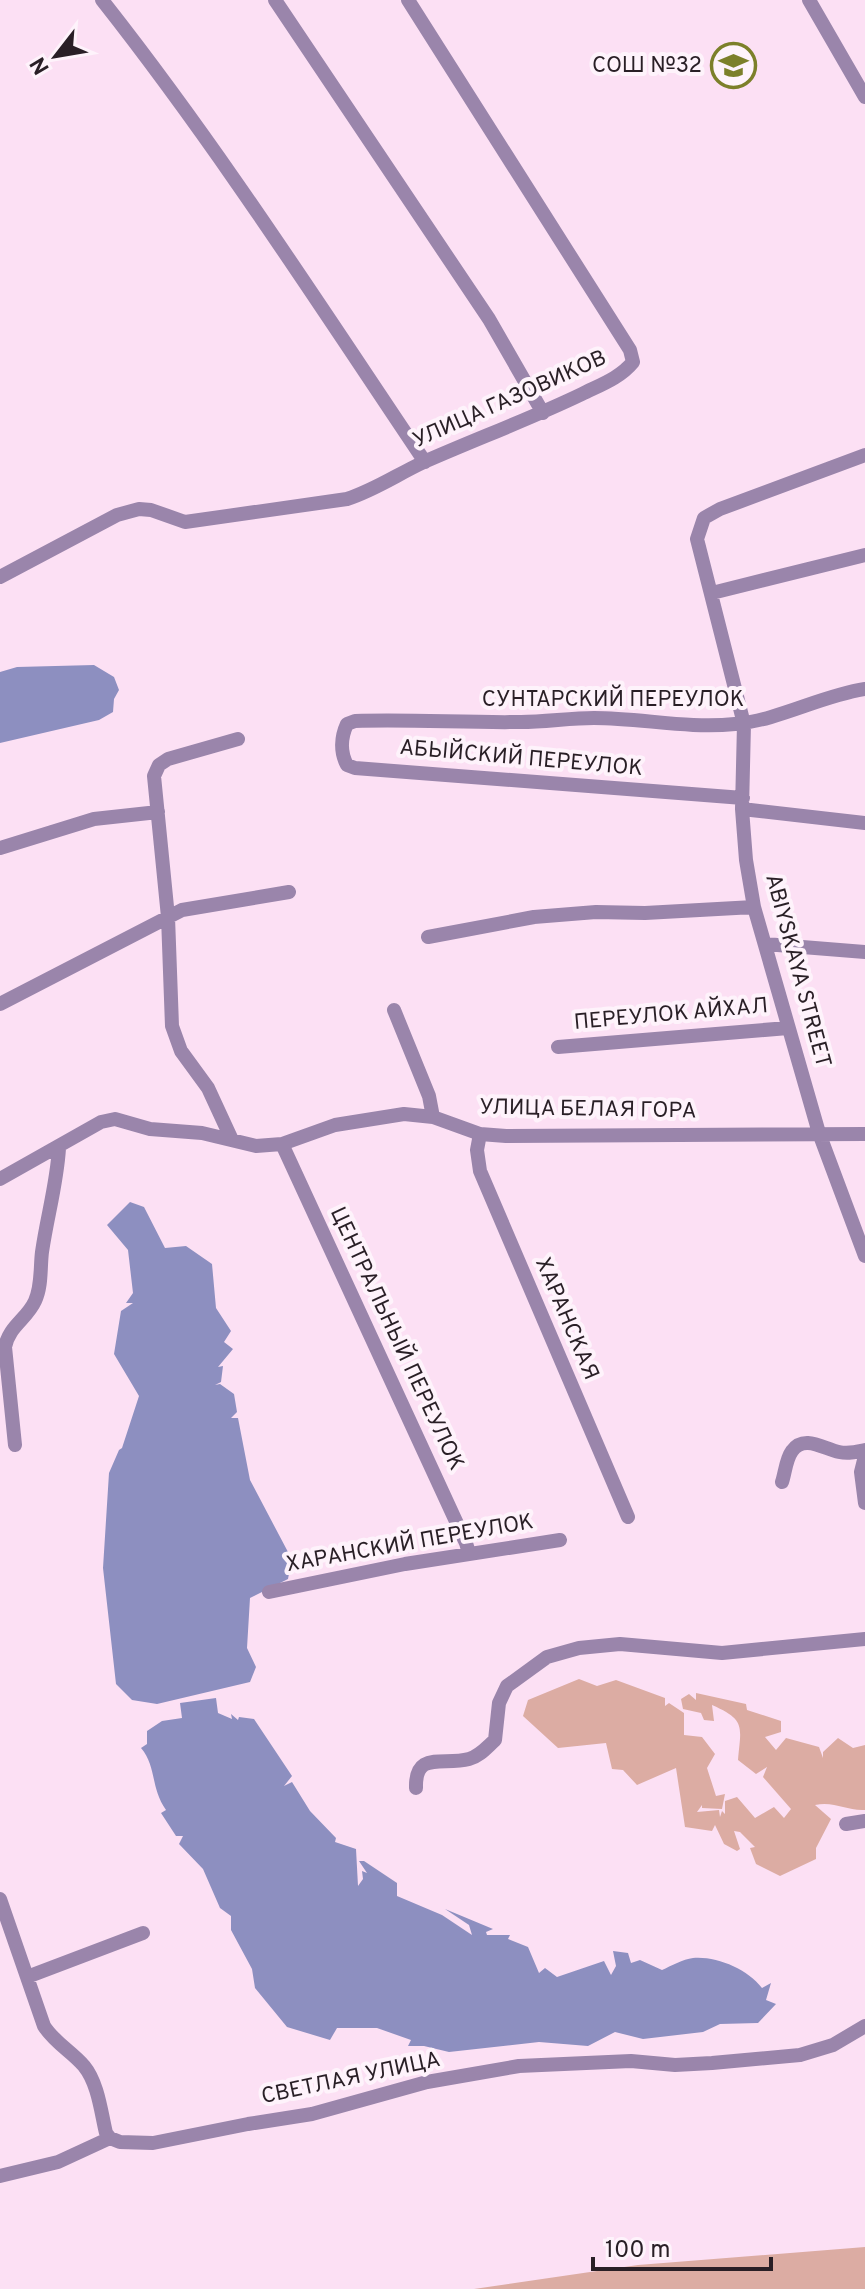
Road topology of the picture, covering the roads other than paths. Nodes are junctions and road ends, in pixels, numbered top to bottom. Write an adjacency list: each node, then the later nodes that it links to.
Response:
1 (102, 0): 8 (street)
2 (275, 0): 6 (street)
3 (408, 0): 6 (street, УЛИЦА ГАЗОВИКОВ)
4 (809, 0): 5 (street)
5 (865, 97)
6 (543, 413): 8 (street, УЛИЦА ГАЗОВИКОВ)
7 (865, 455): 11 (street, ABIYSKAYA STREET)
8 (425, 462): 10 (street, УЛИЦА ГАЗОВИКОВ)
9 (865, 555): 11 (street)
10 (0, 577)
11 (712, 593): 14 (street, ABIYSKAYA STREET)
12 (865, 689): 14 (street, СУНТАРСКИЙ ПЕРЕУЛОК)
13 (355, 721): 14 (street, СУНТАРСКИЙ ПЕРЕУЛОК); 16 (street, АБЫЙСКИЙ ПЕРЕУЛОК)
14 (744, 724): 16 (street, ABIYSKAYA STREET)
15 (238, 739): 17 (street)
16 (742, 804): 18 (street, АБЫЙСКИЙ ПЕРЕУЛОК); 21 (street, ABIYSKAYA STREET)
17 (158, 812): 19 (street); 22 (street)
18 (865, 823)
19 (0, 848)
20 (289, 892): 22 (street)
21 (754, 907): 23 (street); 24 (street, ABIYSKAYA STREET)
22 (168, 917): 26 (street); 34 (street)
23 (428, 937)
24 (765, 944): 25 (street); 28 (street, ABIYSKAYA STREET)
25 (865, 952)
26 (0, 1004)
27 (394, 1010): 30 (street)
28 (788, 1028): 29 (street, ПЕРЕУЛОК АЙХАЛ); 31 (street, ABIYSKAYA STREET)
29 (558, 1047)
30 (433, 1117): 32 (street, УЛИЦА БЕЛАЯ ГОРА); 35 (street, УЛИЦА БЕЛАЯ ГОРА)
31 (819, 1133): 32 (street, УЛИЦА БЕЛАЯ ГОРА); 33 (street, УЛИЦА БЕЛАЯ ГОРА); 38 (street, ABIYSKAYA STREET)
32 (480, 1134): 43 (street, ХАРАНСКАЯ)
33 (865, 1134)
34 (232, 1140): 35 (street, УЛИЦА БЕЛАЯ ГОРА); 36 (street, УЛИЦА БЕЛАЯ ГОРА)
35 (282, 1144): 45 (street, ЦЕНТРАЛЬНЫЙ ПЕРЕУЛОК)
36 (59, 1148): 37 (street, УЛИЦА БЕЛАЯ ГОРА); 39 (street)
37 (0, 1179)
38 (865, 1256)
39 (15, 1445)
40 (865, 1453): 41 (street); 42 (street)
41 (782, 1482)
42 (865, 1503)
43 (628, 1517)
44 (560, 1540): 45 (street, ХАРАНСКИЙ ПЕРЕУЛОК)
45 (469, 1553): 46 (street, ХАРАНСКИЙ ПЕРЕУЛОК)
46 (269, 1592)
47 (865, 1639): 48 (street)
48 (416, 1788)
49 (865, 1821): 50 (street)
50 (846, 1824)
51 (0, 1899): 53 (street)
52 (143, 1933): 53 (street)
53 (27, 1977): 55 (street)
54 (865, 2026): 55 (street, СВЕТЛАЯ УЛИЦА)
55 (110, 2138): 56 (street)
56 (0, 2176)

